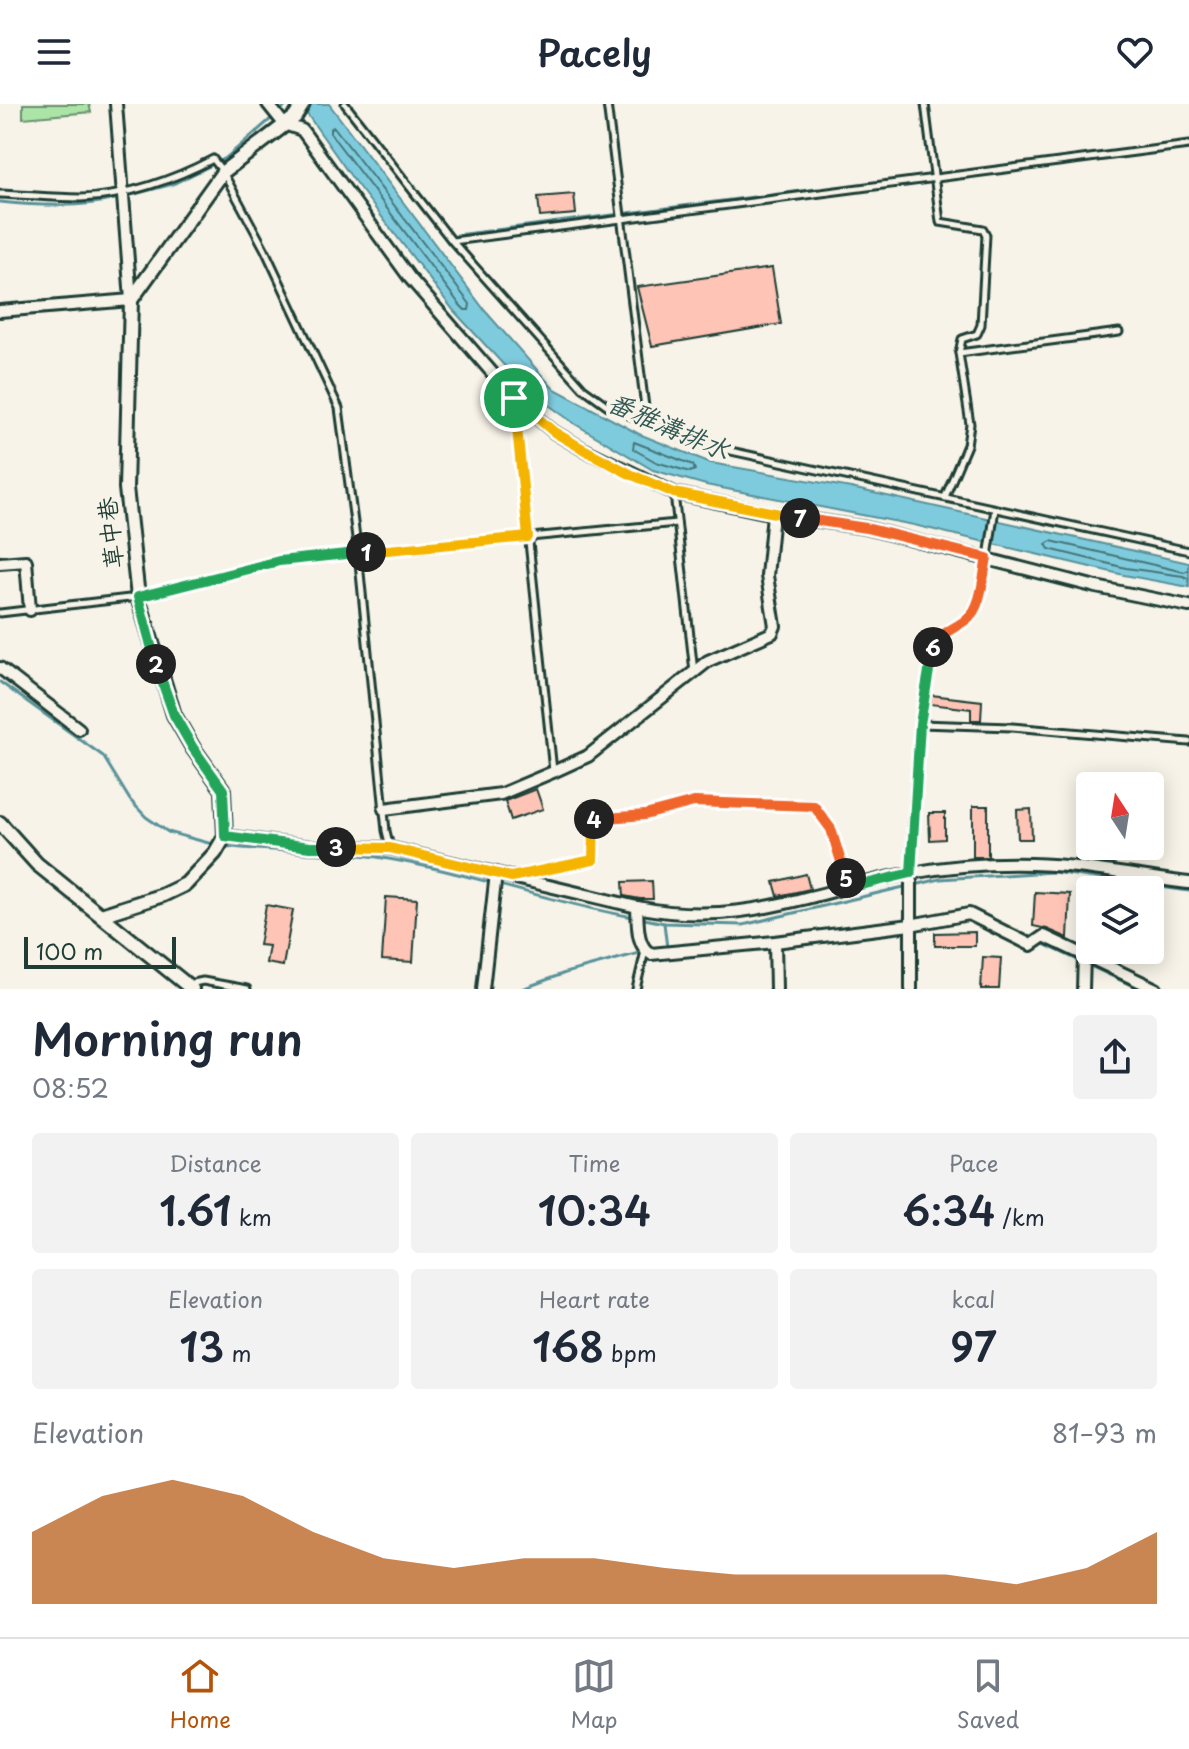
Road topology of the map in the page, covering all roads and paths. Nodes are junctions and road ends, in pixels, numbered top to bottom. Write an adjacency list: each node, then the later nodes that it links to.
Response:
1 (116, 104): 11 (street)
2 (268, 104): 7 (street)
3 (303, 104): 7 (street)
4 (345, 104): 14 (lane)
5 (607, 104): 13 (lane)
6 (925, 104): 10 (lane)
7 (290, 120): 9 (street); 19 (street)
8 (1189, 145): 10 (lane)
9 (223, 172): 11 (lane); 15 (street); 28 (lane)
10 (935, 177): 13 (lane); 18 (lane)
11 (122, 192): 12 (lane); 15 (street)
12 (0, 194)
13 (622, 219): 14 (lane); 20 (lane)
14 (452, 241): 20 (lane)
15 (131, 300): 16 (street); 31 (street, 草中巷)
16 (0, 311)
17 (1119, 332): 18 (lane)
18 (959, 353): 22 (lane)
19 (514, 398): 21 (street); 26 (lane)
20 (648, 424): 22 (lane)
21 (674, 493): 24 (street); 25 (lane)
22 (945, 497): 23 (lane)
23 (995, 509): 27 (lane); 29 (lane)
24 (773, 514): 29 (street); 36 (street)
25 (677, 523): 26 (lane); 36 (lane)
26 (528, 537): 28 (lane); 40 (lane)
27 (1189, 551)
28 (358, 553): 31 (lane); 41 (lane)
29 (987, 558): 32 (street); 37 (lane)
30 (0, 563): 33 (street)
31 (138, 597): 33 (lane); 43 (street, 草中巷)
32 (1189, 606)
33 (30, 610): 34 (lane)
34 (0, 613)
35 (0, 668): 38 (street)
36 (694, 673): 40 (street)
37 (920, 724): 39 (lane); 45 (lane)
38 (79, 729)
39 (1189, 742)
40 (553, 772): 41 (street)
41 (384, 809): 44 (lane)
42 (0, 823): 51 (street)
43 (221, 844): 44 (street); 51 (street)
44 (390, 848): 47 (street)
45 (911, 873): 48 (street); 49 (street); 52 (street)
46 (511, 877): 47 (street); 49 (lane); 50 (street)
47 (495, 880): 60 (street)
48 (1189, 883)
49 (849, 888): 50 (street)
50 (637, 907): 54 (street)
51 (101, 915): 58 (street)
52 (910, 925): 53 (street); 55 (street); 63 (street)
53 (775, 942): 54 (street); 62 (street)
54 (645, 951): 61 (lane)
55 (1076, 951)
56 (1084, 964): 64 (street)
57 (1103, 964): 65 (street)
58 (189, 987): 59 (lane)
59 (247, 989)
60 (483, 989)
61 (636, 989)
62 (776, 989)
63 (911, 989)
64 (1083, 989)
65 (1156, 989)

